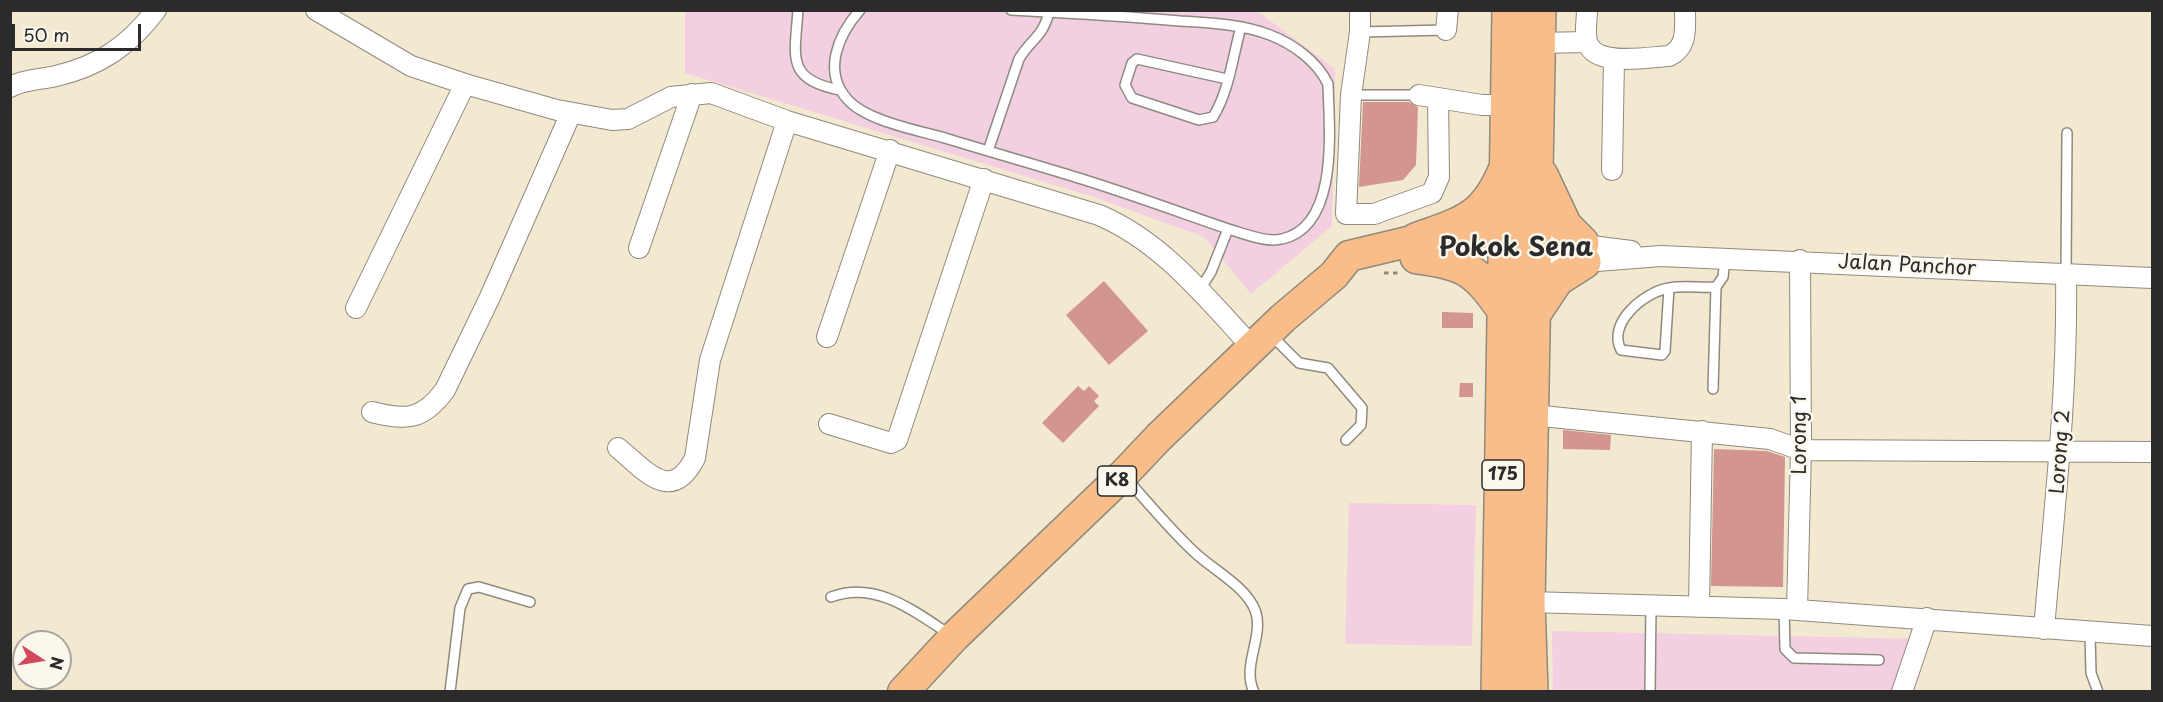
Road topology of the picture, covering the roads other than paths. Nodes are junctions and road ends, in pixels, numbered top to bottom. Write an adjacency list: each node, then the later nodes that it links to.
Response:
1 (156, 10): 20 (street)
2 (316, 10): 19 (street)
3 (798, 10): 21 (lane)
4 (860, 10): 21 (lane)
5 (1011, 10): 11 (lane)
6 (1360, 10): 14 (street)
7 (1509, 10): 25 (highway, 175)
8 (1539, 10): 16 (highway, 175)
9 (1587, 10): 15 (street)
10 (1685, 10): 17 (street)
11 (1049, 12): 13 (lane); 30 (lane)
12 (1447, 20): 14 (lane)
13 (1241, 27): 18 (lane); 34 (lane)
14 (1360, 32): 23 (street)
15 (1587, 42): 16 (street); 17 (street)
16 (1539, 43): 31 (highway, 175)
17 (1614, 59): 32 (street)
18 (1227, 79): 18 (lane)
19 (465, 84): 26 (street); 46 (street)
20 (10, 87)
21 (840, 90): 30 (lane)
22 (692, 93): 26 (street); 27 (street); 35 (street)
23 (1351, 94): 24 (lane); 24 (street)
24 (1429, 96): 25 (street)
25 (1507, 105): 31 (highway, 175)
26 (571, 113): 51 (street)
27 (787, 121): 29 (street); 56 (street)
28 (2067, 133): 41 (lane)
29 (890, 150): 33 (street); 48 (street)
30 (988, 151): 34 (lane)
31 (1522, 165): 36 (highway, 175); 37 (highway); 38 (highway)
32 (1612, 170)
33 (984, 179): 45 (street); 53 (street)
34 (1228, 229): 45 (lane)
35 (639, 248)
36 (1521, 249): 37 (street, Jalan Panchor); 38 (main road, K8); 47 (highway, 175)
37 (1583, 252): 39 (street, Jalan Panchor); 47 (highway)
38 (1414, 256): 47 (highway); 49 (main road, K8)
39 (1725, 259): 40 (street, Jalan Panchor); 43 (lane)
40 (1800, 260): 41 (street, Jalan Panchor); 57 (street, Lorong 1)
41 (2066, 275): 42 (street, Jalan Panchor); 58 (street, Lorong 2)
42 (2152, 278)
43 (1716, 287): 44 (lane); 50 (lane)
44 (1669, 288): 44 (lane)
45 (1199, 291): 49 (street)
46 (356, 308)
47 (1519, 314): 52 (highway, 175); 76 (highway, 175)
48 (827, 337)
49 (1261, 340): 55 (lane); 60 (main road, K8)
50 (1713, 389)
51 (372, 412)
52 (1532, 415): 54 (street); 63 (highway, 175)
53 (829, 424)
54 (1702, 431): 57 (street); 65 (street)
55 (1346, 440)
56 (618, 448)
57 (1801, 450): 58 (street); 66 (street, Lorong 1)
58 (2061, 450): 59 (street); 68 (street, Lorong 2)
59 (2152, 452)
60 (1123, 475): 71 (main road, K8); 75 (lane)
61 (831, 597): 71 (lane)
62 (530, 602): 73 (lane)
63 (1528, 602): 64 (street); 77 (highway, 175)
64 (1651, 606): 65 (street); 78 (lane)
65 (1699, 608): 66 (street)
66 (1791, 610): 67 (street); 72 (lane)
67 (1927, 618): 68 (street); 79 (street)
68 (2044, 629): 69 (street)
69 (2090, 634): 70 (street); 80 (lane)
70 (2152, 636)
71 (954, 637): 74 (main road, K8)
72 (1879, 660)
73 (450, 692)
74 (903, 692)
75 (1254, 692)
76 (1498, 692)
77 (1531, 692)
78 (1650, 692)
79 (1902, 692)
80 (2098, 692)

